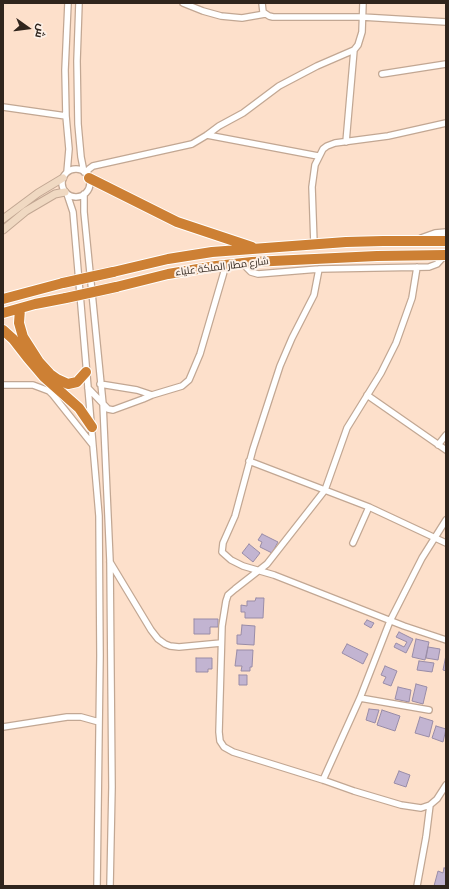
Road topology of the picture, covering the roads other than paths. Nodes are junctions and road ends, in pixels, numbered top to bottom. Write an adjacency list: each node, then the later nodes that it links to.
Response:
1 (68, 3): 13 (street)
2 (79, 3): 18 (street)
3 (183, 3): 6 (street)
4 (262, 3): 6 (street)
5 (363, 3): 7 (street)
6 (265, 14): 7 (street)
7 (362, 17): 8 (street); 9 (street)
8 (446, 22)
9 (354, 50): 15 (street); 16 (street)
10 (446, 64): 11 (street)
11 (382, 74)
12 (3, 107): 13 (street)
13 (66, 116): 19 (street)
14 (446, 123): 16 (street)
15 (207, 135): 17 (street); 18 (street)
16 (346, 142): 17 (street)
17 (318, 156): 27 (street)
18 (86, 174): 19 (street); 21 (street); 28 (highway)
19 (65, 175): 20 (street); 22 (street)
20 (66, 193): 21 (street); 23 (street); 38 (street)
21 (84, 194): 39 (street)
22 (3, 219)
23 (3, 230)
24 (446, 232): 25 (street)
25 (416, 240): 26 (highway, شارع مطار الملكة علياء); 27 (highway, شارع مطار الملكة علياء)
26 (446, 240)
27 (314, 244): 28 (highway, شارع مطار الملكة علياء)
28 (253, 248): 34 (highway, شارع مطار الملكة علياء, bridge)
29 (445, 255): 30 (highway, شارع مطار الملكة علياء); 32 (street)
30 (242, 263): 31 (highway, شارع مطار الملكة علياء); 33 (street)
31 (226, 265): 35 (highway, شارع مطار الملكة علياء, bridge); 42 (street)
32 (417, 267): 33 (street); 43 (street)
33 (319, 269): 50 (street)
34 (3, 298)
35 (20, 309): 36 (highway, شارع مطار الملكة علياء); 38 (highway)
36 (3, 313)
37 (3, 330): 45 (highway)
38 (86, 372): 41 (street)
39 (100, 384): 42 (street); 44 (street)
40 (3, 385): 47 (street)
41 (88, 388): 44 (street); 45 (street)
42 (152, 395): 44 (street)
43 (367, 395): 48 (street); 51 (street)
44 (103, 404): 57 (street)
45 (92, 427): 47 (street)
46 (446, 436): 48 (street)
47 (93, 445): 64 (street)
48 (438, 445): 49 (street)
49 (446, 450)
50 (249, 461): 51 (street); 58 (street)
51 (325, 490): 52 (street); 58 (street)
52 (369, 506): 54 (street); 55 (street)
53 (446, 520): 54 (street)
54 (435, 537): 56 (street); 59 (street)
55 (353, 543)
56 (446, 543)
57 (110, 561): 61 (street); 70 (street)
58 (259, 571): 59 (street); 61 (street)
59 (390, 621): 60 (street); 62 (street)
60 (446, 640)
61 (221, 643): 66 (street)
62 (360, 698): 63 (street); 66 (street)
63 (429, 710)
64 (99, 722): 65 (street); 69 (street)
65 (3, 727)
66 (323, 780): 68 (street)
67 (446, 785): 68 (street)
68 (430, 805): 71 (street)
69 (97, 886)
70 (110, 886)
71 (417, 886)

